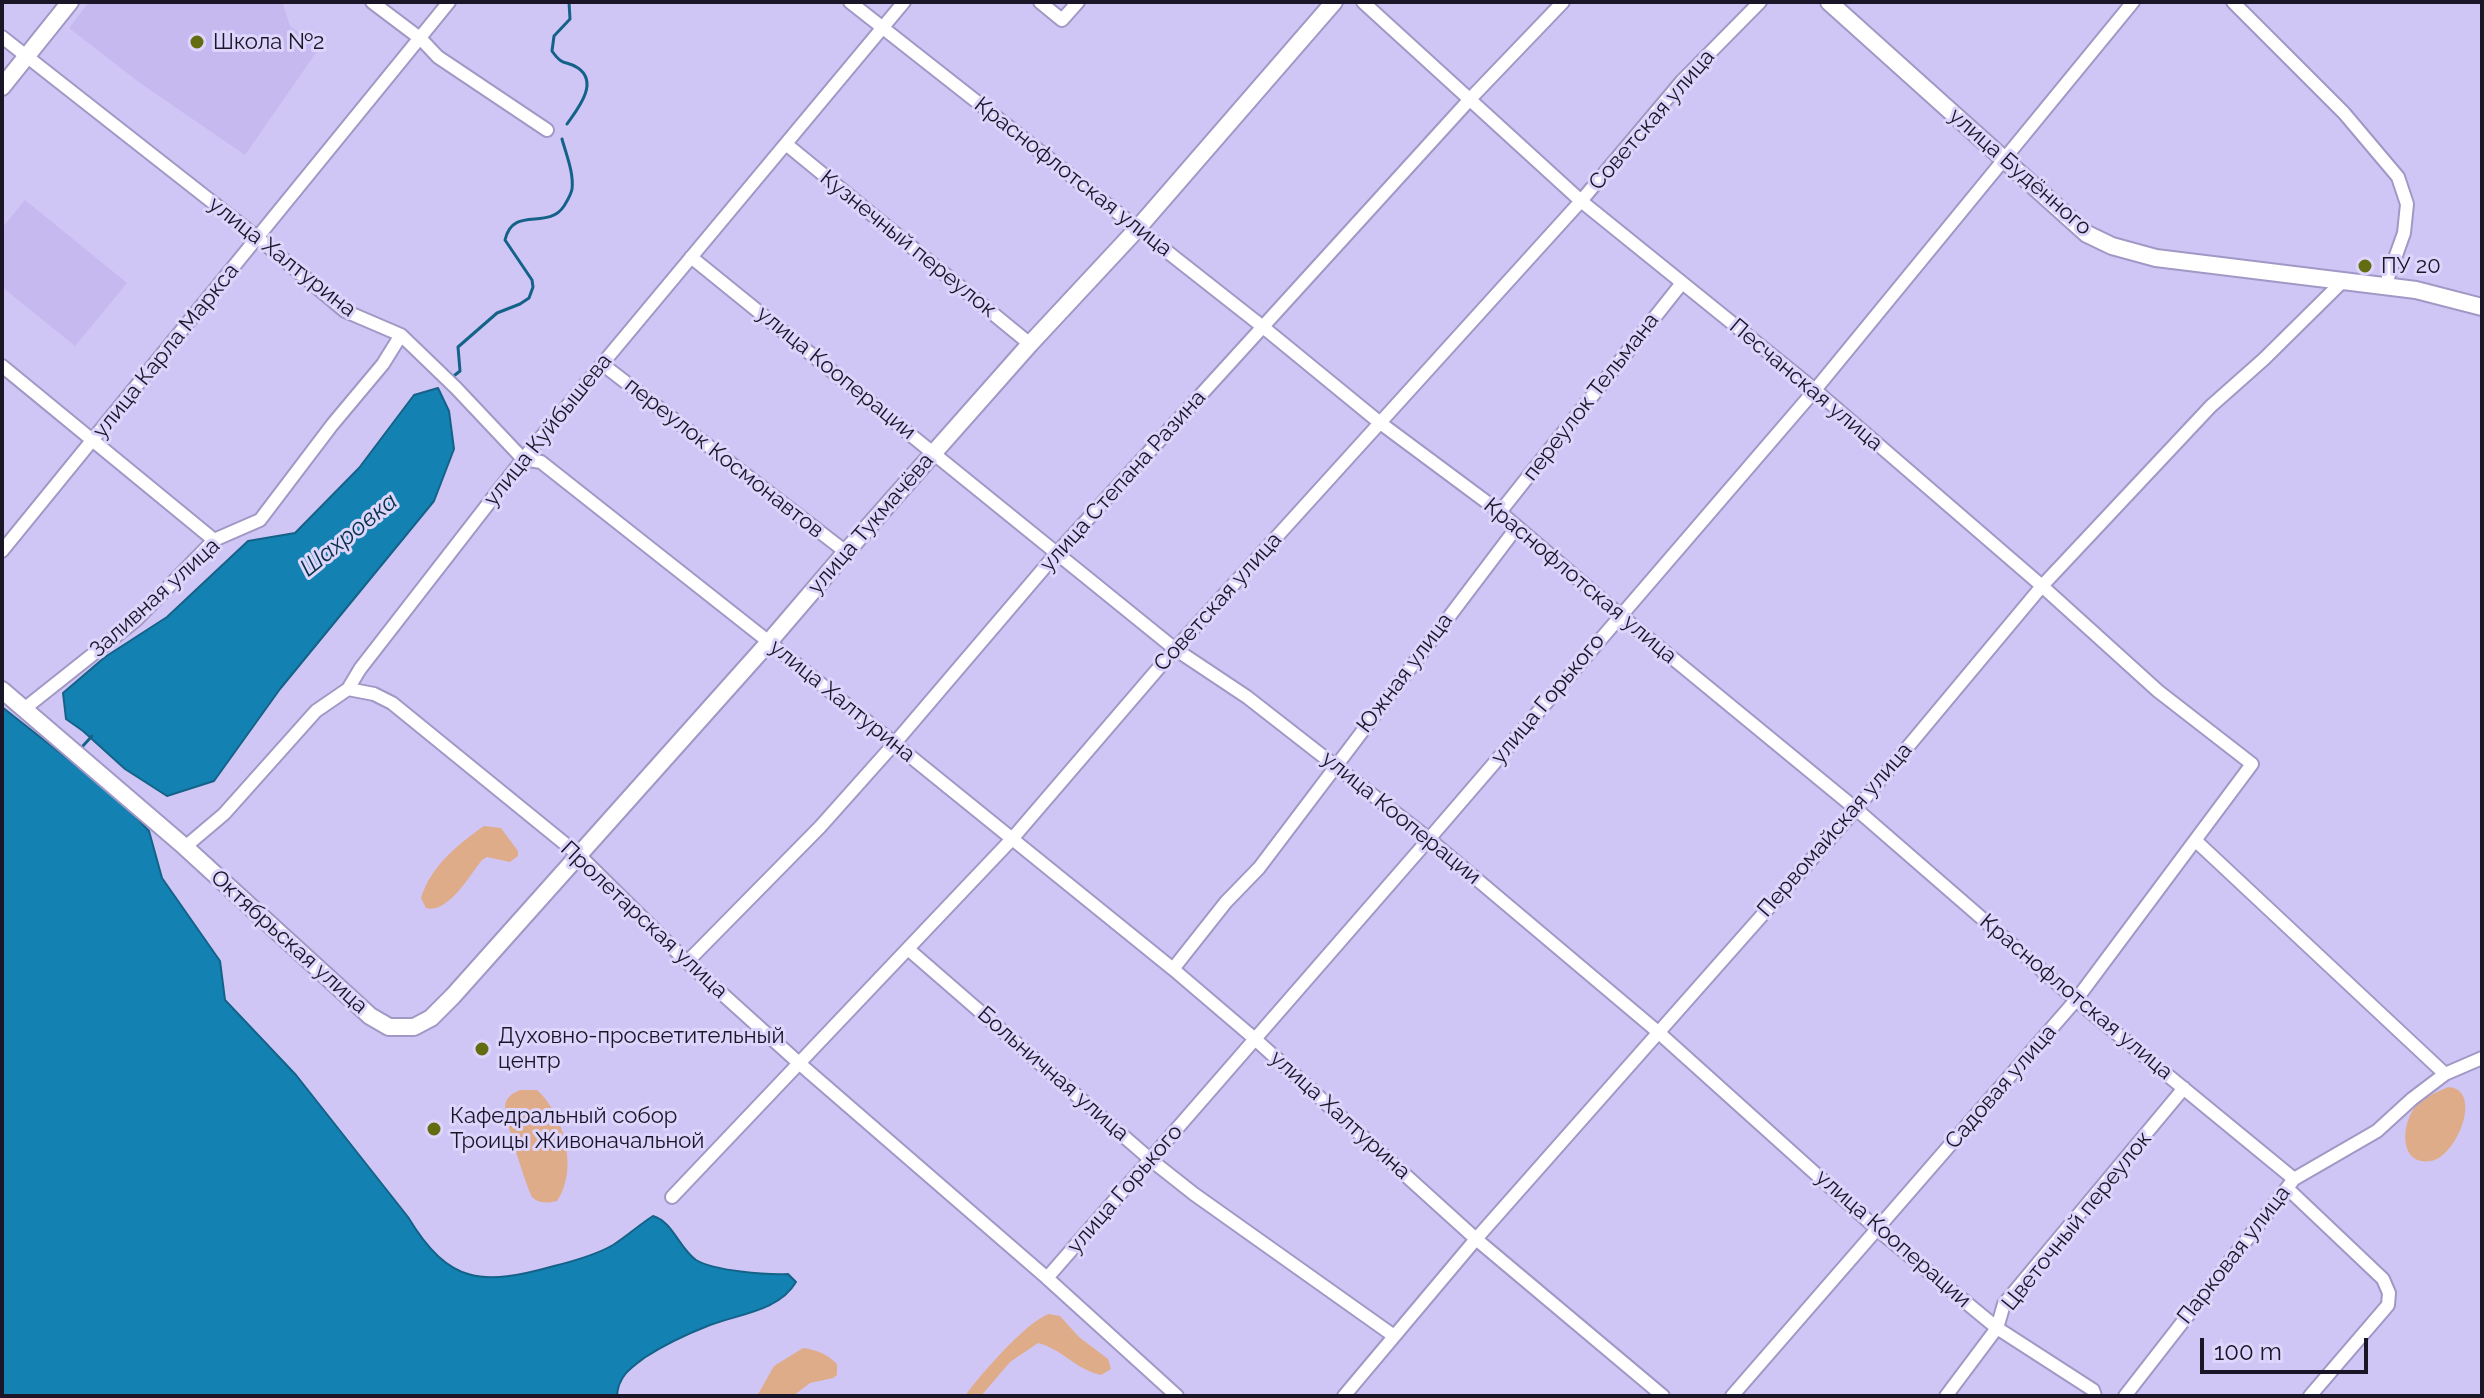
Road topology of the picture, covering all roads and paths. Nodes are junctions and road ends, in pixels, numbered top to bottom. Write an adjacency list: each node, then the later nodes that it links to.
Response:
1 (70, 2): 18 (street)
2 (372, 2): 17 (street)
3 (449, 2): 17 (street, улица Карла Маркса)
4 (850, 2): 15 (street, Краснофлотская улица)
5 (904, 2): 15 (street, улица Куйбышева)
6 (1040, 2): 7 (street)
7 (1078, 2)
8 (1334, 2): 25 (street, улица Тукмачёва)
9 (1363, 2): 20 (street, Песчанская улица)
10 (1563, 2): 20 (street, улица Степана Разина)
11 (1760, 2): 24 (street, Советская улица)
12 (1829, 2): 23 (street, улица Будённого)
13 (2133, 2): 23 (street, улица Горького)
14 (2233, 2): 30 (street)
15 (882, 28): 22 (street, улица Куйбышева); 25 (street, Краснофлотская улица)
16 (2, 37): 18 (street, улица Халтурина)
17 (421, 39): 21 (street); 26 (street, улица Карла Маркса)
18 (26, 58): 19 (street); 26 (street, улица Халтурина)
19 (2, 87)
20 (1471, 98): 24 (street, Песчанская улица); 32 (street, улица Степана Разина)
21 (547, 130)
22 (786, 144): 27 (street, улица Куйбышева); 34 (street, Кузнечный переулок)
23 (2005, 160): 28 (street, улица Будённого); 37 (street, улица Горького)
24 (1581, 201): 29 (street, Песчанская улица); 38 (street, Советская улица)
25 (1138, 228): 32 (street, Краснофлотская улица); 34 (street, улица Тукмачёва)
26 (258, 238): 33 (street, улица Халтурина); 39 (street, улица Карла Маркса)
27 (691, 257): 35 (street, улица Куйбышева); 40 (street, улица Кооперации)
28 (2343, 281): 30 (street, улица Будённого); 48 (street, Первомайская улица)
29 (1682, 283): 37 (street, Песчанская улица); 42 (street, переулок Тельмана)
30 (2385, 286): 31 (street, улица Будённого)
31 (2482, 307)
32 (1263, 327): 38 (street, Краснофлотская улица); 47 (street, улица Степана Разина)
33 (401, 335): 41 (street, улица Халтурина); 44 (street, Заливная улица)
34 (1030, 344): 40 (street, улица Тукмачёва)
35 (602, 364): 41 (street, улица Куйбышева); 46 (street, переулок Космонавтов)
36 (2, 366): 39 (street)
37 (1815, 390): 48 (street, Песчанская улица); 49 (street, улица Горького)
38 (1379, 422): 42 (street, Краснофлотская улица); 51 (street, Советская улица)
39 (93, 440): 44 (street); 45 (street, улица Карла Маркса)
40 (934, 452): 46 (street, улица Тукмачёва); 47 (street, улица Кооперации)
41 (523, 459): 50 (street, улица Халтурина); 52 (street, улица Куйбышева)
42 (1500, 512): 43 (street, Краснофлотская улица)
43 (1517, 527): 49 (street, Краснофлотская улица); 57 (street, Южная улица)
44 (214, 540): 54 (street, Заливная улица)
45 (2, 551)
46 (846, 552): 50 (street, улица Тукмачёва)
47 (1056, 554): 51 (street, улица Кооперации); 55 (street, улица Степана Разина)
48 (2042, 586): 56 (street, Песчанская улица); 58 (street, Первомайская улица)
49 (1620, 615): 58 (street, Краснофлотская улица); 60 (street, улица Горького)
50 (769, 642): 55 (street, улица Халтурина); 63 (street, улица Тукмачёва)
51 (1175, 649): 57 (street, улица Кооперации); 59 (street, Советская улица)
52 (348, 689): 62 (street, улица Куйбышева); 63 (street, Пролетарская улица)
53 (2, 690): 54 (street)
54 (24, 709): 62 (street, Октябрьская улица)
55 (894, 744): 59 (street, улица Халтурина); 65 (street, улица Степана Разина)
56 (2252, 764): 61 (street, Садовая улица)
57 (1335, 765): 60 (street, улица Кооперации); 66 (street, Южная улица)
58 (1856, 809): 67 (street, Краснофлотская улица); 69 (street, Первомайская улица)
59 (1012, 839): 64 (street, Советская улица); 66 (street, улица Халтурина)
60 (1429, 839): 69 (street, улица Кооперации); 70 (street, улица Горького)
61 (2196, 841): 67 (street, Садовая улица); 73 (street)
62 (185, 847): 68 (street, Октябрьская улица)
63 (580, 856): 65 (street, Пролетарская улица); 68 (street, улица Тукмачёва)
64 (908, 949): 72 (street, Советская улица); 75 (street, Больничная улица)
65 (687, 962): 72 (street, Пролетарская улица)
66 (1173, 969): 70 (street, улица Халтурина)
67 (2076, 1000): 74 (street, Краснофлотская улица); 78 (street, Садовая улица)
68 (397, 1029)
69 (1658, 1032): 78 (street, улица Кооперации); 79 (street, Первомайская улица)
70 (1255, 1039): 75 (street, улица Горького); 79 (street, улица Халтурина)
71 (2482, 1058): 73 (street, Парковая улица)
72 (800, 1064): 77 (street, Советская улица); 80 (street, Пролетарская улица)
73 (2445, 1074): 76 (street, Парковая улица)
74 (2184, 1088): 76 (street, Краснофлотская улица); 81 (street, Цветочный переулок)
75 (1151, 1160): 80 (street, улица Горького); 82 (street, Больничная улица)
76 (2290, 1184): 89 (street, Парковая улица); 90 (street, Краснофлотская улица)
77 (672, 1197)
78 (1877, 1229): 81 (street, улица Кооперации); 86 (street, Садовая улица)
79 (1476, 1239): 82 (street, Первомайская улица); 85 (street, улица Халтурина)
80 (1047, 1278): 83 (street, Пролетарская улица)
81 (1997, 1328): 87 (street, Цветочный переулок); 88 (street, улица Кооперации)
82 (1394, 1336): 84 (street, Первомайская улица)
83 (1177, 1396)
84 (1344, 1396)
85 (1663, 1396)
86 (1732, 1396)
87 (1946, 1396)
88 (2095, 1396)
89 (2125, 1396)
90 (2310, 1396)

